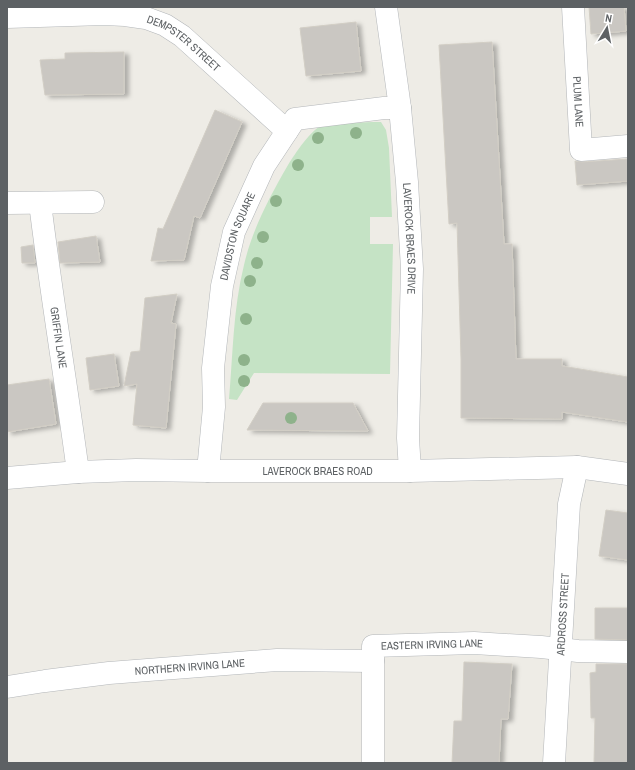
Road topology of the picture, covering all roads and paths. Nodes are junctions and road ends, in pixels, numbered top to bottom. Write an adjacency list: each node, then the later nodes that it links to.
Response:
1 (386, 7): 4 (street, LAVEROCK BRAES DRIVE)
2 (573, 7): 6 (street, PLUM LANE)
3 (7, 17): 5 (street, DEMPSTER STREET)
4 (400, 108): 5 (street, DAVIDSTON SQUARE); 12 (street, LAVEROCK BRAES DRIVE)
5 (287, 131): 11 (street, DAVIDSTON SQUARE)
6 (628, 146)
7 (93, 202): 9 (street)
8 (7, 203): 9 (street)
9 (40, 203): 13 (street, GRIFFIN LANE)
10 (577, 466): 12 (street, LAVEROCK BRAES ROAD); 14 (street, LAVEROCK BRAES ROAD); 16 (street, ARDROSS STREET)
11 (208, 471): 12 (street, LAVEROCK BRAES ROAD); 13 (street, LAVEROCK BRAES ROAD)
12 (410, 471)
13 (78, 472): 15 (street, LAVEROCK BRAES ROAD)
14 (628, 474)
15 (7, 478)
16 (561, 649): 17 (street); 18 (street, EASTERN IRVING LANE); 21 (street, ARDROSS STREET)
17 (628, 652)
18 (373, 661): 19 (street, NORTHERN IRVING LANE); 20 (street, EASTERN IRVING LANE)
19 (7, 687)
20 (374, 763)
21 (554, 763)

